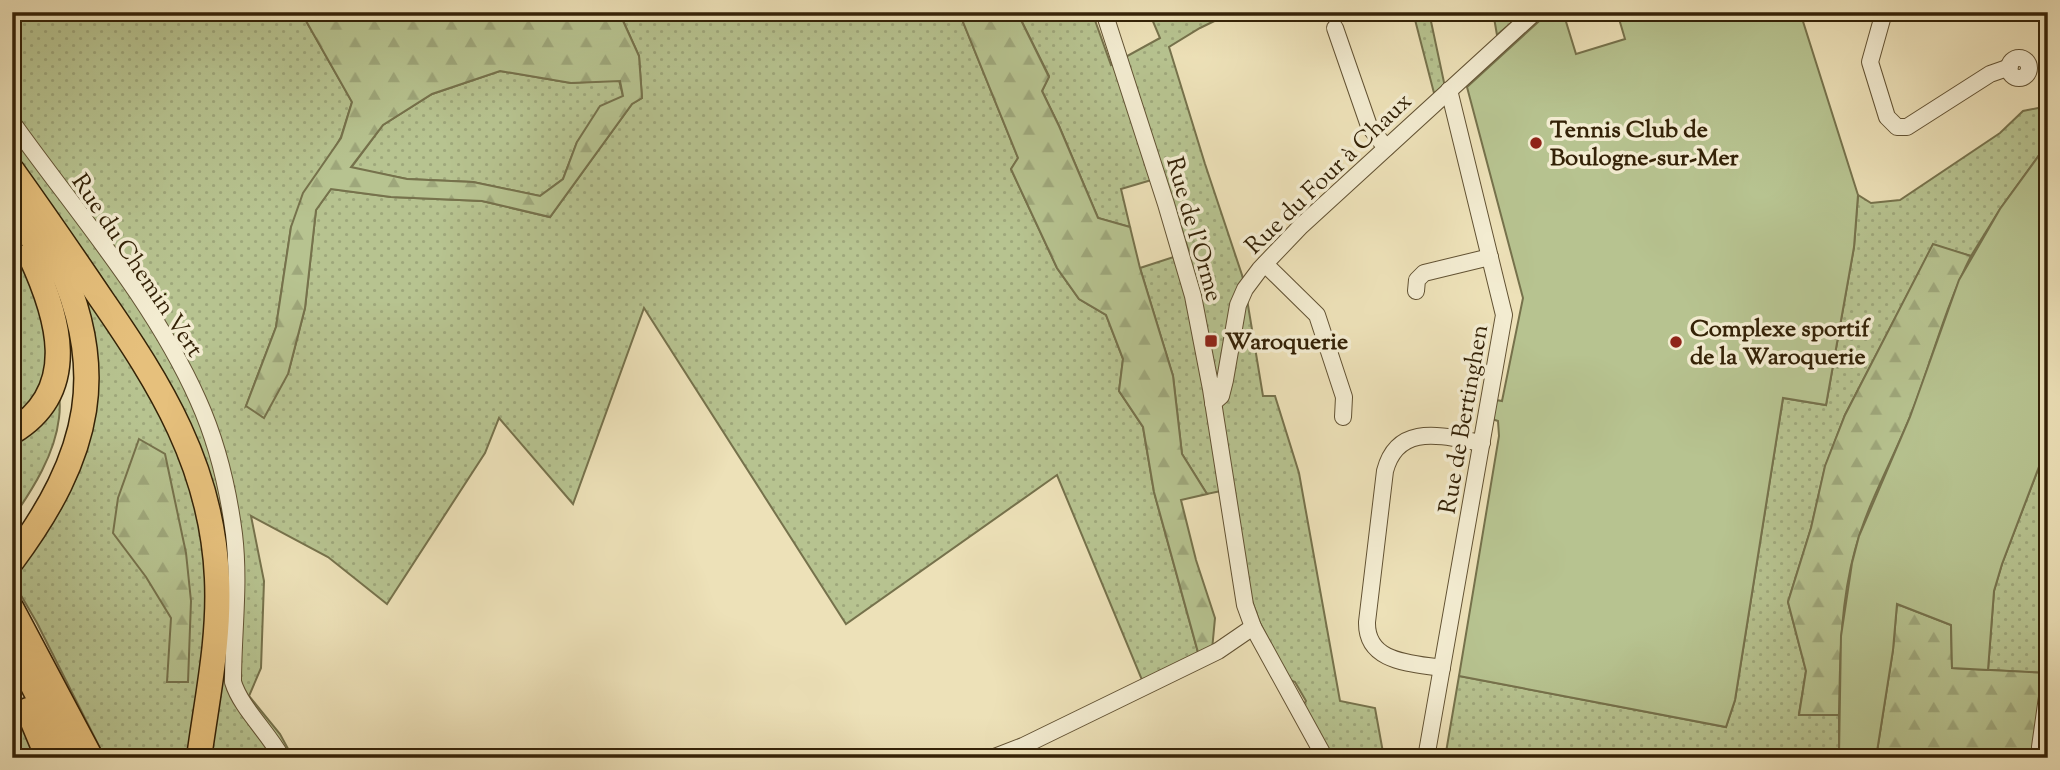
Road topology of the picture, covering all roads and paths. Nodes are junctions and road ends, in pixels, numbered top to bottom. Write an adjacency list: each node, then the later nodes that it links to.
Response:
1 (1104, 12): 16 (street, Rue de l'Orme)
2 (1535, 12): 6 (street, Rue du Four à Chaux)
3 (1884, 12): 5 (street)
4 (1335, 29): 8 (street)
5 (2010, 68)
6 (1449, 90): 8 (street, Rue du Four à Chaux); 13 (street, Rue de Bertinghen)
7 (12, 122): 32 (street, Rue du Chemin Vert)
8 (1386, 148): 14 (street, Rue du Four à Chaux)
9 (12, 170): 31 (highway)
10 (12, 182): 21 (highway)
11 (12, 203): 20 (highway)
12 (12, 220): 18 (highway)
13 (1490, 257): 15 (street); 19 (street, Rue de Bertinghen)
14 (1265, 264): 16 (street, Rue du Four à Chaux); 17 (street)
15 (1416, 291)
16 (1213, 403): 23 (street, Rue de l'Orme)
17 (1343, 417)
18 (12, 432)
19 (1482, 443): 24 (street, Rue de Bertinghen); 24 (street)
20 (12, 543)
21 (12, 561)
22 (15, 626): 29 (highway); 30 (highway)
23 (1253, 627): 33 (street); 34 (street, Rue de l'Orme)
24 (1442, 668): 35 (street, Rue de Bertinghen)
25 (12, 678): 28 (highway)
26 (2048, 690): 27 (street)
27 (2040, 747)
28 (48, 758)
29 (70, 758)
30 (91, 758)
31 (199, 758)
32 (282, 758)
33 (992, 758)
34 (1325, 758)
35 (1426, 758)

